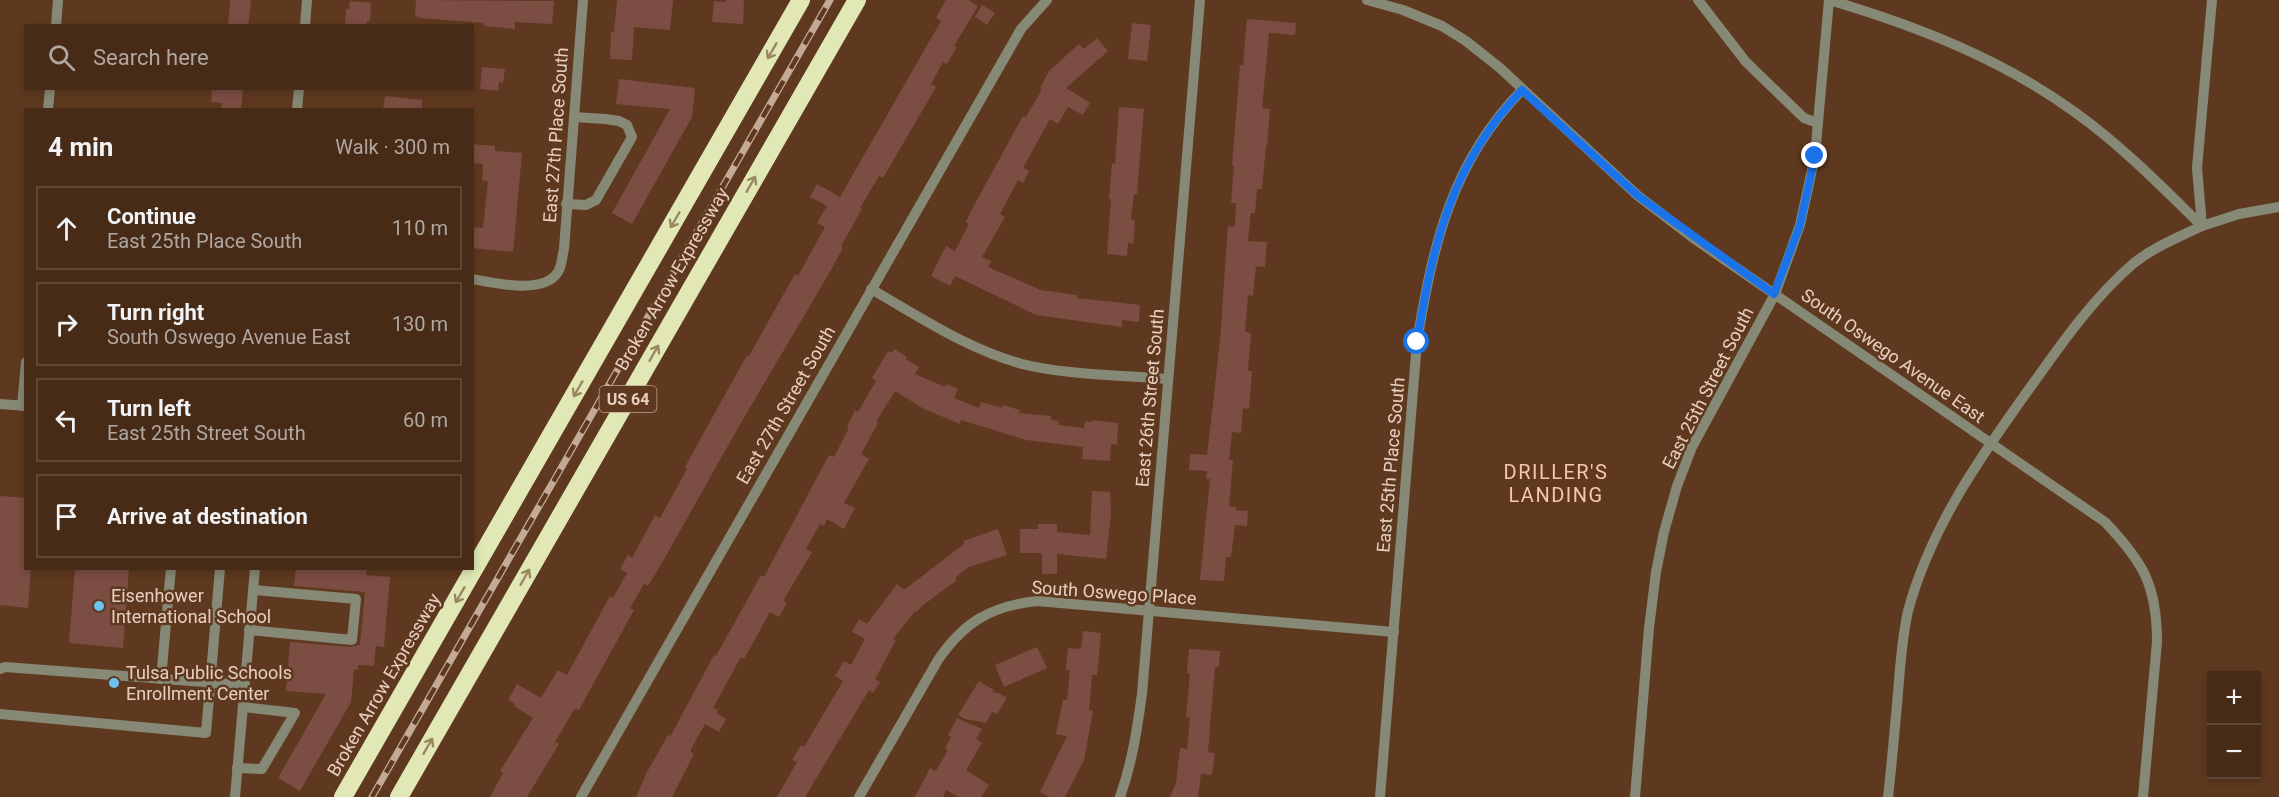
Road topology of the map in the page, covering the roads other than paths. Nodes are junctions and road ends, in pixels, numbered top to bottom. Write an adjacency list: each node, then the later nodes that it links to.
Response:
1 (58, 0): 12 (street)
2 (307, 0): 13 (street)
3 (583, 0): 19 (street, East 27th Place South)
4 (801, 0): 46 (highway, Broken Arrow Expressway / US 64, one-way to 46)
5 (857, 0): 47 (highway, Broken Arrow Expressway / US 64, one-way to 5)
6 (1047, 0): 25 (street, East 27th Street South)
7 (1200, 0): 27 (street, East 26th Street South)
8 (1367, 0): 16 (street, South Oswego Avenue East)
9 (1698, 0): 20 (street)
10 (1829, 0): 20 (street, East 25th Street South); 23 (street)
11 (2212, 0): 23 (street)
12 (56, 24)
13 (305, 24)
14 (50, 90): 17 (street)
15 (299, 90): 18 (street)
16 (1522, 90): 26 (street, South Oswego Avenue East); 37 (street, East 25th Place South)
17 (48, 108)
18 (297, 108)
19 (574, 117): 21 (street, East 27th Place South); 21 (street)
20 (1818, 123): 26 (street, East 25th Street South)
21 (566, 204): 24 (street, East 27th Place South)
22 (2279, 207): 23 (street)
23 (2202, 226): 30 (street)
24 (474, 279)
25 (871, 289): 27 (street); 48 (street, East 27th Street South)
26 (1774, 294): 30 (street, South Oswego Avenue East); 52 (street, East 25th Street South)
27 (1168, 379): 35 (street, East 26th Street South)
28 (0, 404): 29 (street)
29 (24, 406)
30 (1990, 444): 53 (street); 54 (street, South Oswego Avenue East)
31 (171, 570): 39 (street)
32 (220, 570): 40 (street)
33 (255, 570): 34 (street)
34 (253, 590): 36 (street); 36 (street)
35 (1148, 610): 37 (street, South Oswego Place); 49 (street, South Oswego Place); 50 (street, East 26th Street South)
36 (249, 630): 41 (street)
37 (1394, 632): 51 (street, East 25th Place South)
38 (0, 669): 39 (street)
39 (161, 679): 40 (street)
40 (211, 682): 41 (street); 43 (street)
41 (244, 685): 42 (street)
42 (243, 707): 44 (street); 44 (street)
43 (0, 714)
44 (237, 768): 45 (street)
45 (235, 797)
46 (344, 797)
47 (399, 797)
48 (581, 797)
49 (859, 797)
50 (1120, 797)
51 (1380, 797)
52 (1635, 797)
53 (1888, 797)
54 (2143, 797)

